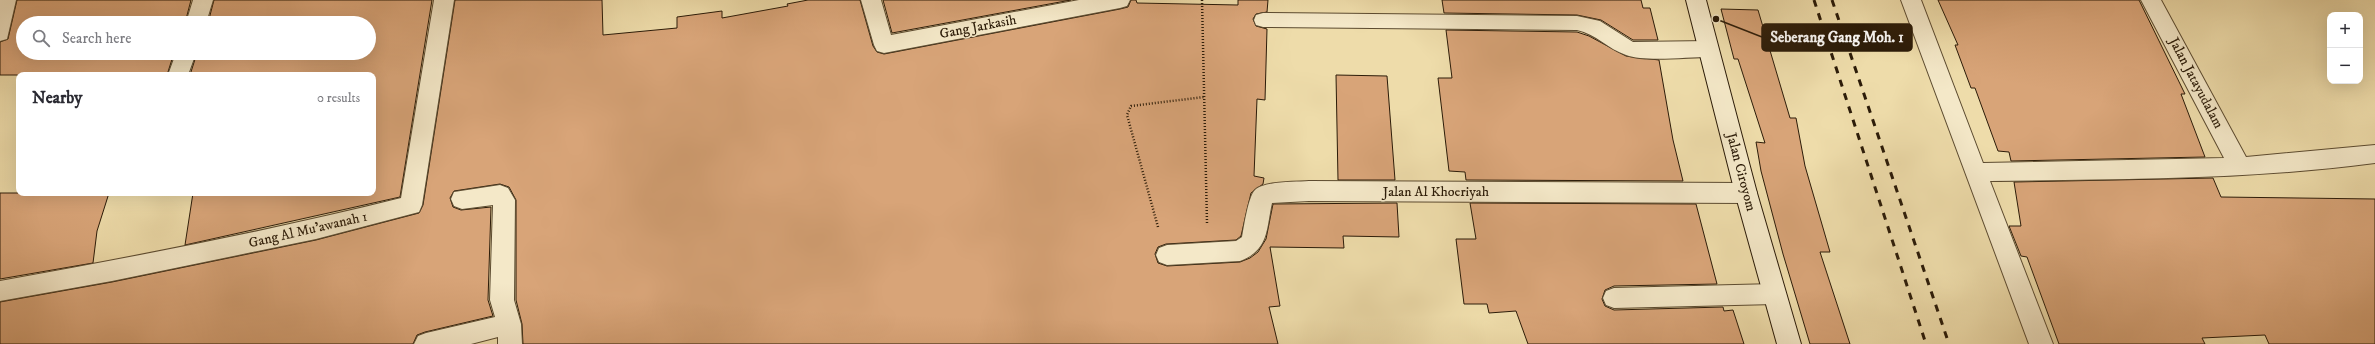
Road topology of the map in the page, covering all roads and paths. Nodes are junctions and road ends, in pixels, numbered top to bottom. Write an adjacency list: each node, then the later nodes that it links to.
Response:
1 (6, 0): 12 (street)
2 (203, 0): 10 (street)
3 (444, 0): 24 (street, Gang Al Mu'awanah 1)
4 (870, 0): 5 (street, Gang Jarkasih)
5 (1120, 0)
6 (1202, 0): 16 (path)
7 (1696, 0): 13 (street, Jalan Ciroyom)
8 (1911, 0): 19 (street)
9 (2151, 0): 18 (street, Jalan Jatayudalam)
10 (198, 16)
11 (1263, 20): 13 (lane)
12 (0, 33)
13 (1709, 49): 20 (street, Jalan Ciroyom)
14 (183, 60): 15 (street)
15 (179, 72)
16 (1204, 97): 22 (path); 23 (path)
17 (2375, 154): 18 (street)
18 (2240, 167): 19 (street)
19 (1976, 172): 30 (street)
20 (1746, 193): 22 (street, Jalan Al Khoeriyah); 25 (street, Jalan Ciroyom)
21 (462, 198): 27 (street)
22 (1207, 254): 23 (street, Jalan Al Khoeriyah)
23 (1167, 255)
24 (0, 291)
25 (1775, 294): 26 (lane); 29 (street, Jalan Ciroyom)
26 (1614, 298)
27 (509, 334): 28 (street)
28 (426, 344)
29 (1789, 344)
30 (2041, 344)

